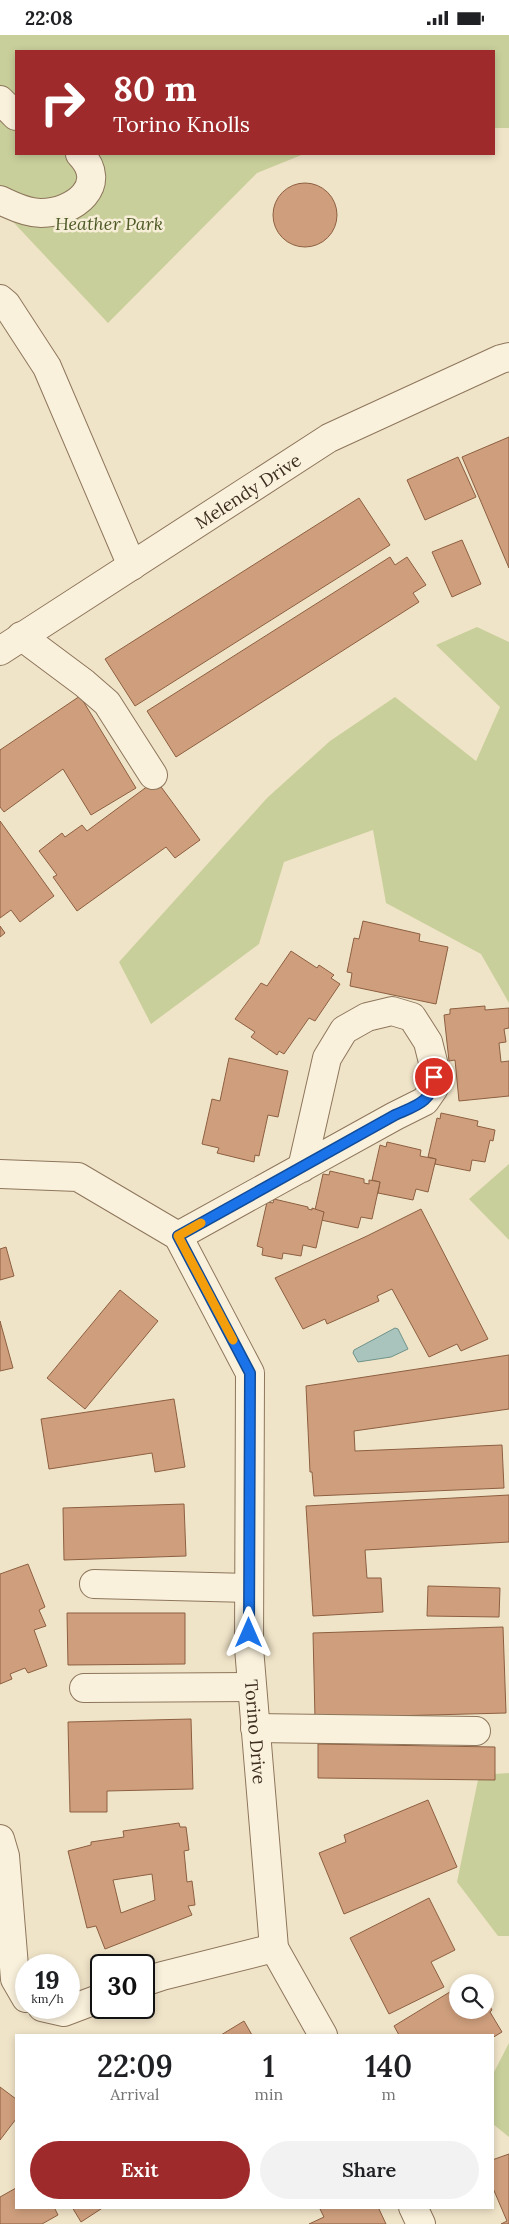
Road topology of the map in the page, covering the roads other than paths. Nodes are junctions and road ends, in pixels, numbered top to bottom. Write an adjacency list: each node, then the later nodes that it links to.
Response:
1 (0, 100): 2 (street)
2 (15, 115)
3 (81, 155): 4 (street)
4 (0, 200)
5 (0, 299): 7 (street)
6 (509, 357): 7 (street, Melendy Drive)
7 (132, 565): 8 (street, Melendy Drive)
8 (11, 643): 9 (street)
9 (153, 775)
10 (302, 1168): 10 (street); 12 (street)
11 (0, 1174): 12 (street)
12 (178, 1236): 14 (street, Torino Drive)
13 (94, 1584): 14 (street)
14 (249, 1588): 15 (street, Torino Drive)
15 (252, 1687): 16 (street); 17 (street, Torino Drive)
16 (84, 1688)
17 (255, 1729): 18 (street); 20 (street, Torino Drive)
18 (476, 1731)
19 (0, 1839): 21 (street)
20 (274, 1948): 22 (street); 23 (street, Torino Drive)
21 (15, 1979)
22 (155, 1979)
23 (322, 2034)
24 (414, 2209): 25 (street)
25 (421, 2224)

